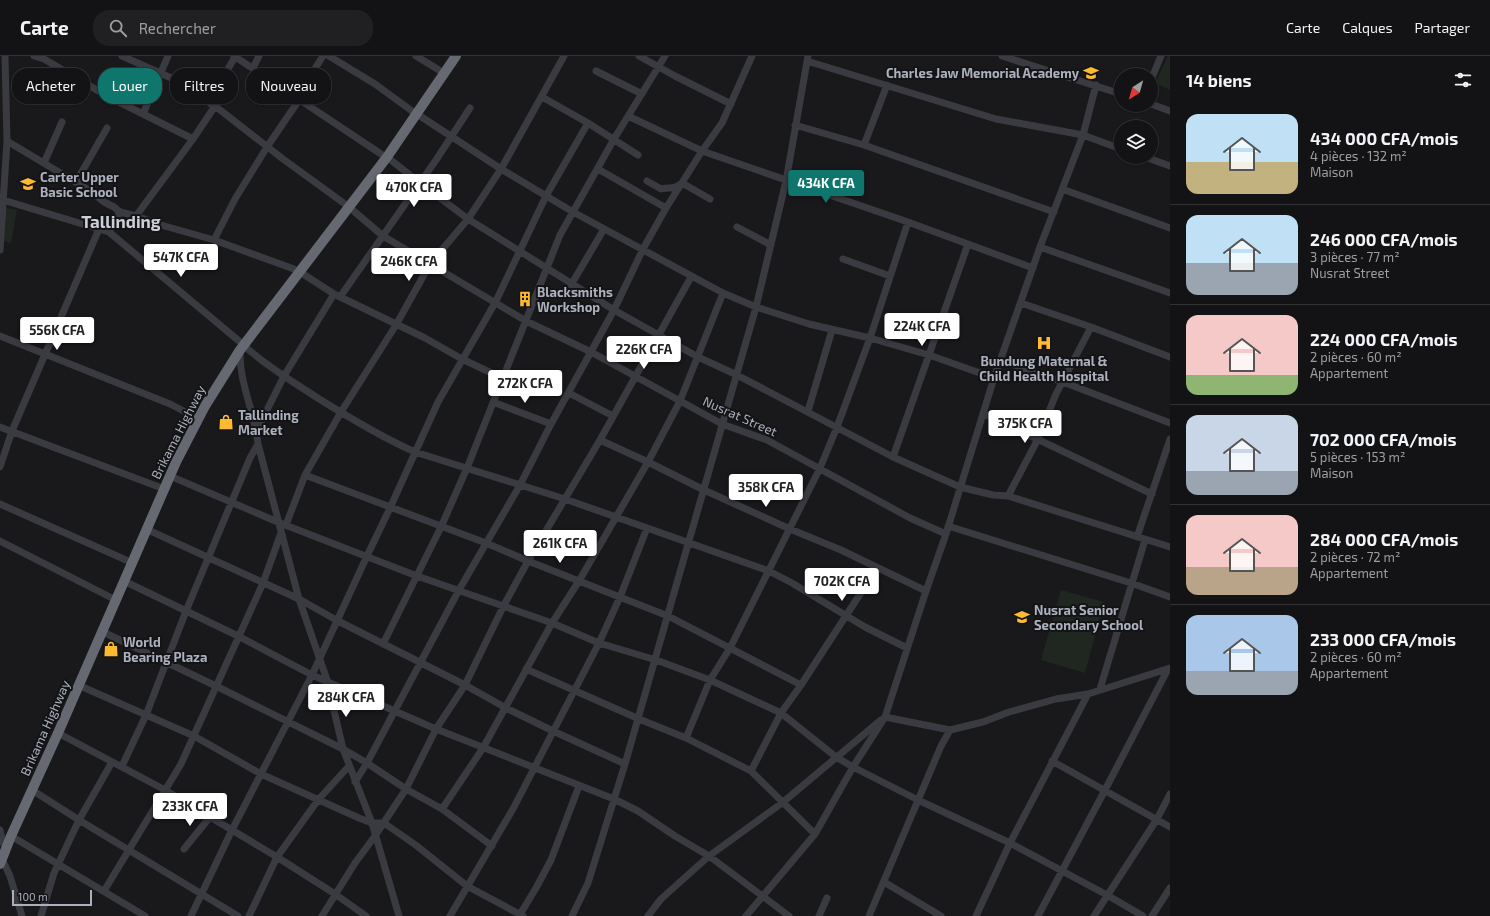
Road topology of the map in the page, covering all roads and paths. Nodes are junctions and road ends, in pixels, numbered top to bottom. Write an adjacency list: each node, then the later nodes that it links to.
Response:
1 (5, 56): 44 (street)
2 (34, 56): 42 (street)
3 (122, 56): 19 (street, Nusrat Street)
4 (168, 56): 20 (street)
5 (235, 56): 21 (street); 37 (street)
6 (259, 56): 21 (street)
7 (322, 56): 22 (street)
8 (329, 56): 41 (street)
9 (416, 56): 25 (street)
10 (448, 56): 25 (highway, Brikama Highway)
11 (456, 56): 41 (highway, Brikama Highway)
12 (564, 56): 32 (street)
13 (639, 56): 23 (street)
14 (665, 56): 23 (street)
15 (752, 56): 36 (street)
16 (1002, 56): 29 (street)
17 (1161, 56): 24 (street)
18 (808, 58): 28 (street); 47 (street)
19 (150, 68)
20 (162, 68)
21 (253, 68)
22 (315, 68)
23 (658, 68): 31 (street); 36 (street)
24 (1156, 68)
25 (439, 70): 41 (highway, Brikama Highway)
26 (596, 71): 31 (street)
27 (162, 73): 37 (street, Nusrat Street)
28 (887, 85): 49 (street); 54 (street)
29 (1096, 85): 30 (street); 49 (street)
30 (1114, 91)
31 (642, 94): 43 (street)
32 (542, 97): 46 (street); 63 (street)
33 (147, 104): 42 (street)
34 (296, 104): 56 (street)
35 (305, 104): 58 (street)
36 (731, 104): 57 (street)
37 (213, 105): 51 (street); 56 (street, Nusrat Street)
38 (1158, 107): 40 (street)
39 (470, 108): 50 (street)
40 (1170, 111)
41 (414, 113): 50 (street); 58 (highway, Brikama Highway)
42 (143, 114): 51 (street)
43 (628, 116): 52 (street); 57 (street)
44 (3, 121): 53 (street)
45 (62, 122): 61 (street)
46 (588, 123): 52 (street); 71 (street)
47 (796, 125): 54 (street); 66 (street)
48 (107, 128): 67 (street)
49 (1083, 135): 55 (street); 70 (street)
50 (451, 137): 63 (street); 68 (street)
51 (193, 139): 79 (street)
52 (614, 140): 59 (street); 64 (street)
53 (4, 145): 61 (street); 72 (street)
54 (864, 145): 78 (street)
55 (1114, 146)
56 (267, 147): 74 (street, Nusrat Street); 88 (street)
57 (702, 151): 66 (street); 69 (street)
58 (384, 155): 68 (street); 74 (highway, Brikama Highway)
59 (638, 155)
60 (1158, 162): 62 (street)
61 (44, 163): 67 (street)
62 (1170, 166)
63 (501, 169): 71 (street); 80 (street)
64 (598, 169): 75 (street); 77 (street)
65 (647, 181): 69 (street)
66 (786, 181): 81 (street); 90 (street)
67 (76, 182): 76 (street)
68 (420, 183): 80 (street); 87 (street)
69 (682, 183): 73 (street); 75 (street)
70 (1062, 189): 78 (street); 83 (street)
71 (546, 196): 77 (street); 94 (street)
72 (2, 200): 84 (street); 93 (street)
73 (710, 200)
74 (347, 205): 87 (street, Nusrat Street); 99 (highway, Brikama Highway)
75 (666, 208): 92 (street)
76 (120, 212): 79 (street); 86 (street)
77 (573, 212): 85 (street); 98 (street)
78 (1054, 212): 91 (street)
79 (136, 216): 88 (street)
80 (468, 219): 94 (street); 96 (street)
81 (908, 222): 89 (street); 100 (street)
82 (737, 227): 90 (street)
83 (1170, 228)
84 (99, 229): 86 (street); 119 (street)
85 (604, 229): 92 (street); 102 (street)
86 (109, 232): 117 (street)
87 (383, 236): 96 (street, Nusrat Street); 105 (street)
88 (214, 240): 99 (street)
89 (968, 244): 97 (street); 120 (street)
90 (771, 245): 108 (street)
91 (1040, 247): 97 (street); 104 (street)
92 (643, 249): 101 (street); 109 (street)
93 (0, 250)
94 (519, 250): 98 (street); 106 (street)
95 (843, 259): 100 (street)
96 (430, 264): 106 (street, Nusrat Street); 111 (street)
97 (1033, 268): 107 (street)
98 (546, 269): 102 (street); 110 (street)
99 (297, 270): 105 (street); 117 (highway, Brikama Highway)
100 (890, 276): 116 (street)
101 (691, 277): 103 (street); 114 (street)
102 (571, 285): 109 (street)
103 (723, 293): 108 (street); 121 (street)
104 (1170, 293)
105 (337, 296): 111 (street); 126 (street)
106 (495, 303): 110 (street, Nusrat Street); 123 (street)
107 (1021, 303): 112 (street); 124 (street)
108 (756, 307): 113 (street); 125 (street)
109 (614, 310): 114 (street); 118 (street)
110 (526, 321): 118 (street, Nusrat Street); 128 (street)
111 (396, 325): 123 (street); 135 (street)
112 (1091, 327): 122 (street); 130 (street)
113 (832, 330): 116 (street); 134 (street)
114 (659, 335): 121 (street); 127 (street)
115 (0, 336): 119 (street)
116 (870, 338): 120 (street); 143 (street)
117 (241, 345): 126 (street); 137 (highway, Brikama Highway); 144 (street); 157 (highway, Brikama Highway)
118 (591, 352): 127 (street, Nusrat Street); 131 (street)
119 (45, 354): 137 (street); 145 (street)
120 (929, 355): 129 (street); 151 (street)
121 (698, 357): 125 (street); 132 (street)
122 (1170, 357)
123 (462, 359): 128 (street); 150 (street)
124 (1000, 360): 129 (street); 130 (street)
125 (737, 375): 134 (street); 141 (street)
126 (284, 376): 135 (street); 144 (street)
127 (635, 377): 132 (street, Nusrat Street); 138 (street)
128 (502, 378): 133 (street)
129 (994, 378): 136 (street)
130 (1063, 382): 139 (street); 146 (street)
131 (569, 393): 138 (street); 140 (street)
132 (680, 401): 141 (street, Nusrat Street); 152 (street)
133 (493, 402): 140 (street); 154 (street)
134 (808, 411): 143 (street)
135 (341, 412): 150 (street); 156 (street)
136 (984, 413): 146 (street); 160 (street)
137 (193, 416): 159 (highway, Brikama Highway)
138 (613, 416): 148 (street)
139 (1170, 423)
140 (551, 424): 158 (street)
141 (722, 424): 155 (street, Nusrat Street); 161 (street)
142 (0, 427): 145 (street)
143 (837, 427): 151 (street); 155 (street)
144 (257, 430): 149 (street)
145 (12, 431): 153 (street); 159 (street)
146 (1038, 439): 162 (street); 163 (street)
147 (1170, 439): 162 (street)
148 (600, 440): 152 (street); 164 (street)
149 (258, 444): 165 (street); 169 (street)
150 (416, 452): 154 (street); 167 (street)
151 (893, 457): 160 (street)
152 (648, 462): 161 (street); 168 (street)
153 (0, 468)
154 (466, 468): 158 (street); 171 (street)
155 (820, 468): 173 (street); 176 (street, Nusrat Street)
156 (305, 475): 167 (street); 169 (street)
157 (170, 476): 165 (street); 174 (highway, Brikama Highway)
158 (520, 485): 164 (street); 180 (street)
159 (159, 487): 184 (highway, Brikama Highway)
160 (960, 487): 163 (street); 170 (street)
161 (704, 490): 173 (street); 179 (street)
162 (1152, 494): 177 (street)
163 (1008, 496): 177 (street)
164 (566, 499): 168 (street); 185 (street)
165 (232, 503): 169 (street); 183 (street)
166 (0, 504): 184 (street)
167 (390, 508): 171 (street); 182 (street)
168 (615, 518): 172 (street); 190 (street)
169 (283, 524): 175 (street); 182 (street)
170 (948, 526): 176 (street); 192 (street)
171 (441, 527): 180 (street); 188 (street)
172 (647, 528): 179 (street); 197 (street)
173 (790, 528): 186 (street); 187 (street)
174 (146, 530): 183 (street); 189 (highway, Brikama Highway)
175 (281, 533): 191 (street); 198 (street)
176 (946, 534): 194 (street)
177 (1141, 538): 181 (street); 192 (street)
178 (0, 541): 196 (street)
179 (689, 542): 187 (street); 201 (street)
180 (486, 543): 185 (street); 193 (street)
181 (1170, 547)
182 (367, 556): 188 (street); 203 (street)
183 (209, 558): 191 (street); 200 (street)
184 (126, 560): 196 (highway, Brikama Highway)
185 (528, 561): 190 (street); 199 (street)
186 (877, 568): 194 (street); 202 (street)
187 (769, 571): 202 (street); 209 (street)
188 (417, 576): 193 (street); 208 (street)
189 (124, 581): 200 (street); 205 (highway, Brikama Highway)
190 (579, 581): 197 (street); 204 (street)
191 (262, 583): 198 (street); 206 (street)
192 (1131, 583): 195 (street); 224 (street)
193 (459, 590): 199 (street); 213 (street)
194 (926, 591): 210 (street)
195 (1170, 596)
196 (110, 597): 277 (highway, Brikama Highway)
197 (620, 597): 201 (street); 207 (street)
198 (299, 599): 203 (street); 211 (street)
199 (504, 605): 204 (street); 220 (street)
200 (186, 611): 206 (street); 214 (street)
201 (668, 616): 209 (street); 212 (street)
202 (846, 616): 210 (street); 222 (street)
203 (338, 621): 208 (street); 211 (street)
204 (552, 623): 207 (street); 215 (street)
205 (101, 631): 214 (street); 221 (highway, Brikama Highway)
206 (238, 636): 217 (street); 223 (street)
207 (599, 642): 212 (street); 225 (street)
208 (383, 644): 213 (street)
209 (730, 648): 219 (street); 222 (street)
210 (907, 648): 231 (street)
211 (319, 658): 217 (street); 218 (street)
212 (656, 660): 219 (street); 232 (street)
213 (420, 662): 220 (street); 228 (street)
214 (167, 663): 223 (street); 230 (street)
215 (526, 669): 225 (street); 227 (street)
216 (1169, 670): 224 (street); 258 (street)
217 (312, 675): 218 (street); 233 (street)
218 (327, 680): 228 (street); 241 (street)
219 (710, 680): 229 (street); 239 (street)
220 (465, 684): 227 (street); 234 (street)
221 (78, 685): 230 (street); 237 (highway, Brikama Highway)
222 (802, 685): 229 (street)
223 (216, 686): 233 (street); 238 (street)
224 (1100, 689): 226 (street)
225 (573, 690): 232 (street); 236 (street)
226 (1088, 694): 235 (street); 243 (street)
227 (506, 708): 236 (street); 240 (street)
228 (394, 710): 234 (street); 245 (street)
229 (781, 712): 242 (street); 251 (street)
230 (146, 715): 238 (street); 247 (street)
231 (885, 716): 235 (street); 242 (street); 250 (street)
232 (639, 719): 239 (street); 246 (street)
233 (288, 721): 241 (street); 252 (street)
234 (436, 729): 240 (street); 255 (street)
235 (950, 730): 262 (street)
236 (553, 731): 246 (street); 249 (street)
237 (58, 733): 244 (street); 256 (highway, Brikama Highway)
238 (194, 736): 252 (street); 257 (street)
239 (686, 738): 251 (street)
240 (483, 748): 249 (street); 264 (street)
241 (343, 749): 245 (street); 248 (street)
242 (836, 757): 250 (street); 263 (street)
243 (1052, 761): 258 (street); 276 (street)
244 (112, 762): 247 (street); 267 (street)
245 (367, 763): 253 (street); 255 (street)
246 (625, 764): 260 (street)
247 (122, 766): 257 (street)
248 (349, 766): 253 (street); 261 (street)
249 (534, 767): 254 (street); 278 (street)
250 (853, 767): 262 (street); 273 (street)
251 (751, 771): 263 (street)
252 (261, 774): 261 (street); 272 (street)
253 (355, 782): 268 (street)
254 (579, 786): 260 (street); 295 (street)
255 (406, 789): 264 (street); 269 (street)
256 (32, 790): 267 (street); 274 (highway, Brikama Highway)
257 (166, 790): 265 (street); 279 (street)
258 (1106, 790): 266 (street); 285 (street)
259 (1170, 794): 266 (street)
260 (614, 799): 281 (street); 306 (street)
261 (318, 800): 268 (street); 282 (street)
262 (918, 800): 276 (street); 286 (street)
263 (782, 803): 273 (street); 281 (street)
264 (442, 809): 278 (street)
265 (210, 817): 272 (street); 280 (street)
266 (1157, 819): 270 (street); 292 (street)
267 (79, 820): 279 (street); 284 (street)
268 (372, 823): 269 (street); 275 (street)
269 (384, 823): 275 (street); 287 (street)
270 (1170, 827)
271 (0, 830): 277 (street)
272 (232, 830): 282 (street); 290 (street)
273 (815, 834): 293 (street)
274 (11, 836): 283 (highway, Brikama Highway); 284 (street)
275 (375, 836): 291 (street); 304 (street)
276 (1010, 843): 285 (street); 313 (street)
277 (1, 846)
278 (492, 846): 287 (street)
279 (128, 849): 289 (street); 290 (street)
280 (184, 849)
281 (709, 856): 293 (street); 307 (street)
282 (277, 857): 291 (street); 301 (street)
283 (1, 862): 296 (street)
284 (58, 865): 289 (street); 297 (street)
285 (1061, 871): 292 (street); 314 (street)
286 (884, 882): 311 (street); 312 (street)
287 (467, 886): 295 (street); 305 (street)
288 (1170, 888): 317 (street)
289 (104, 891): 298 (street)
290 (200, 893): 299 (street); 300 (street)
291 (336, 894): 302 (street); 303 (street)
292 (1107, 895): 315 (street); 316 (street)
293 (763, 897): 308 (street); 309 (street)
294 (827, 898): 310 (street)
295 (520, 915)
296 (22, 916)
297 (41, 916)
298 (145, 916)
299 (191, 916)
300 (238, 916)
301 (249, 916)
302 (322, 916)
303 (364, 916)
304 (399, 916)
305 (450, 916)
306 (572, 916)
307 (648, 916)
308 (746, 916)
309 (789, 916)
310 (819, 916)
311 (869, 916)
312 (941, 916)
313 (976, 916)
314 (1038, 916)
315 (1094, 916)
316 (1143, 916)
317 (1152, 916)

